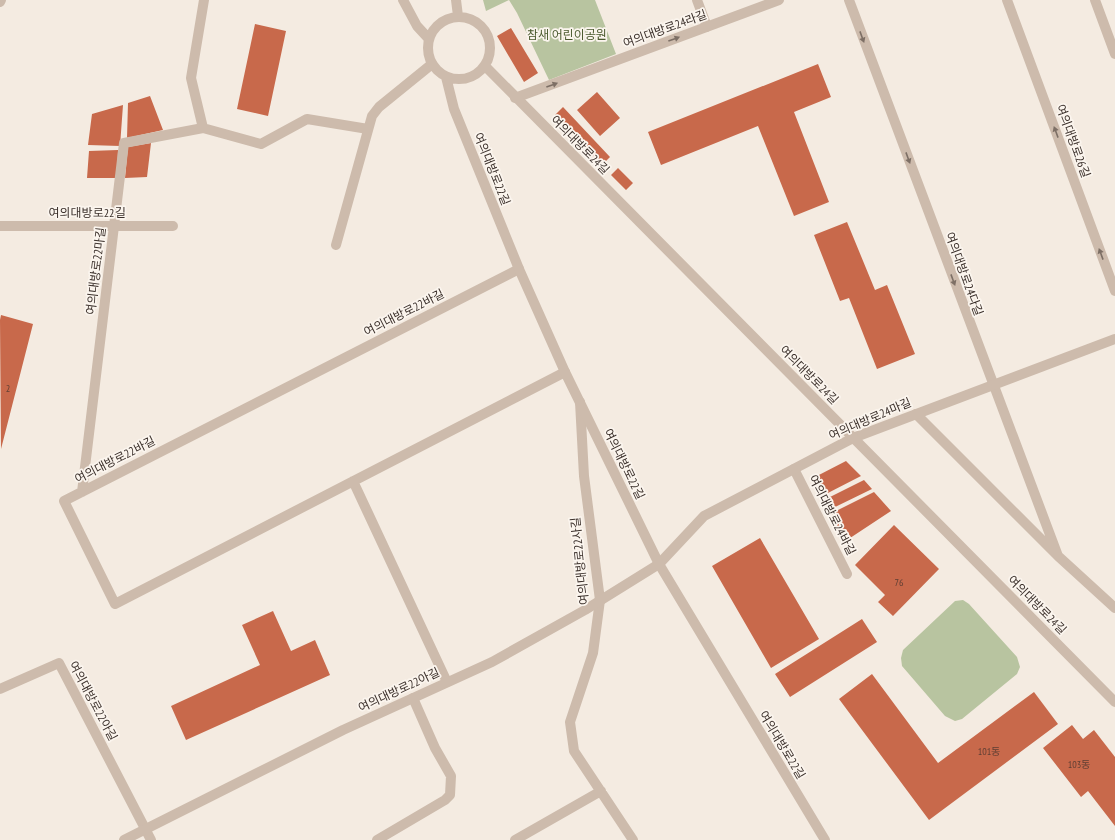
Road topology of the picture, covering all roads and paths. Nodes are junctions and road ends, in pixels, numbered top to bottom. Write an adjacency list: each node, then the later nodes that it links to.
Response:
1 (204, 0): 17 (street)
2 (403, 0): 11 (street)
3 (456, 0): 9 (street)
4 (697, 0): 10 (street)
5 (779, 0): 10 (street, 여의대방로24라길)
6 (849, 0): 27 (street, 여의대방로24다길, one-way to 27)
7 (1007, 0): 24 (street, 여의대방로26길, one-way to 7)
8 (1095, 0): 12 (street)
9 (458, 16): 11 (street); 14 (street)
10 (707, 27): 16 (street, 여의대방로24라길, one-way to 10)
11 (429, 39): 13 (street)
12 (1115, 54)
13 (432, 64): 15 (street); 18 (street)
14 (485, 66): 15 (street); 16 (street, 여의대방로24길)
15 (446, 76): 23 (street, 여의대방로22길)
16 (515, 98): 30 (street, 여의대방로24길)
17 (203, 128): 18 (street); 20 (street, 여의대방로22마길)
18 (368, 129): 22 (street)
19 (0, 226): 20 (street, 여의대방로22길)
20 (114, 226): 21 (street, 여의대방로22길); 33 (street, 여의대방로22마길)
21 (173, 226)
22 (336, 245)
23 (519, 269): 26 (street, 여의대방로22길); 33 (street, 여의대방로22바길)
24 (1115, 290)
25 (1115, 339): 27 (street, 여의대방로24마길)
26 (565, 372): 28 (street, 여의대방로22길); 32 (street, 여의대방로22바길)
27 (992, 385): 29 (street, 여의대방로24마길); 34 (street, 여의대방로24다길)
28 (580, 402): 35 (street, 여의대방로22길); 37 (street, 여의대방로22사길)
29 (916, 414): 30 (street, 여의대방로24마길); 34 (street, 여의대방로24다길)
30 (853, 438): 31 (street, 여의대방로24마길); 42 (street, 여의대방로24길)
31 (794, 469): 35 (street, 여의대방로24마길); 36 (street, 여의대방로24바길)
32 (353, 481): 33 (street, 여의대방로22바길); 39 (street)
33 (82, 492)
34 (1058, 556): 38 (street, 여의대방로24다길)
35 (659, 564): 37 (street, 여의대방로22아길); 50 (street, 여의대방로22길)
36 (847, 574)
37 (600, 600): 39 (street, 여의대방로22아길); 43 (street, 여의대방로22사길)
38 (1115, 608)
39 (446, 682): 41 (street, 여의대방로22아길)
40 (0, 689): 44 (street, 여의대방로22아길)
41 (413, 698): 44 (street, 여의대방로22아길); 45 (street)
42 (1115, 702)
43 (601, 792): 48 (street); 49 (street, 여의대방로22사길)
44 (145, 829): 46 (street, 여의대방로22아길); 47 (street)
45 (382, 839)
46 (124, 840)
47 (151, 840)
48 (515, 840)
49 (633, 840)
50 (825, 840)

